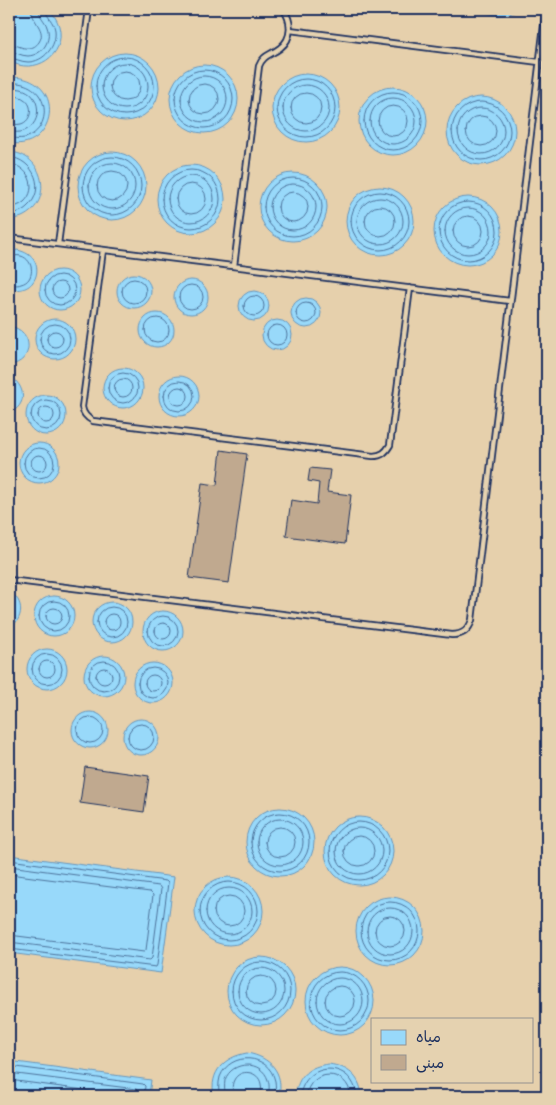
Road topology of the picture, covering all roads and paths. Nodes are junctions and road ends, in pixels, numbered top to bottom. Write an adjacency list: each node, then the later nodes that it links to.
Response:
1 (89, 9): 7 (lane)
2 (283, 9): 4 (lane)
3 (546, 9): 5 (lane)
4 (290, 30): 5 (lane); 9 (lane)
5 (539, 62): 11 (lane)
6 (9, 238): 7 (lane)
7 (58, 244): 8 (lane)
8 (103, 250): 9 (lane); 10 (lane)
9 (234, 266): 10 (lane)
10 (410, 288): 11 (lane)
11 (510, 301): 12 (lane)
12 (9, 580)

